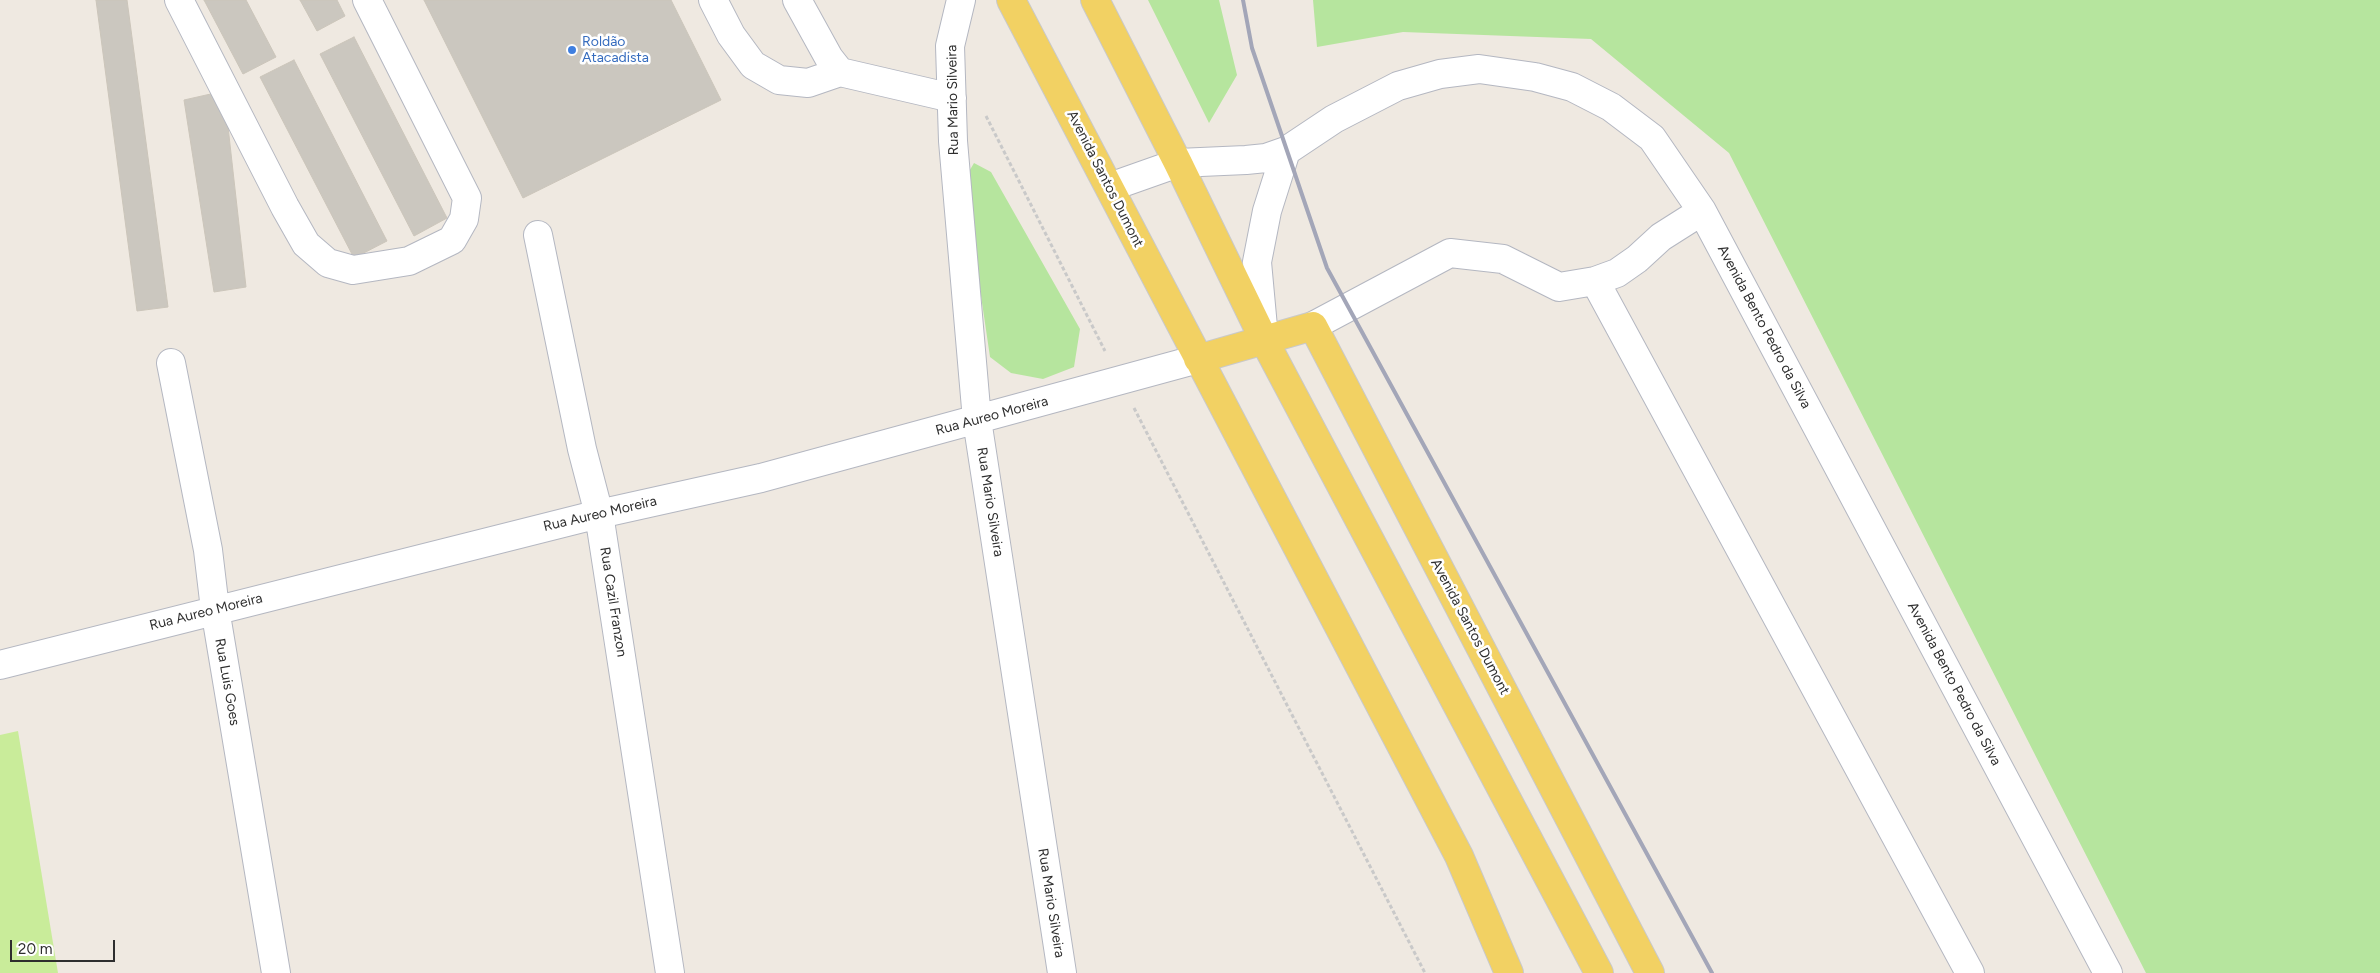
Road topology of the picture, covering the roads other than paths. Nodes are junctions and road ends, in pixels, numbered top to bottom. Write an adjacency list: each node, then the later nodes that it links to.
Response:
1 (179, 0): 2 (street)
2 (367, 0)
3 (713, 0): 8 (street)
4 (797, 0): 8 (street)
5 (961, 0): 9 (street, Rua Mario Silveira)
6 (1011, 0): 12 (main road, Avenida Santos Dumont)
7 (1095, 0): 11 (main road)
8 (840, 72): 9 (street)
9 (952, 98): 20 (street, Rua Mario Silveira)
10 (1286, 151): 11 (street, Avenida Bento Pedro da Silva); 13 (street, Avenida Bento Pedro da Silva); 17 (street)
11 (1178, 163): 12 (street, Avenida Bento Pedro da Silva); 17 (main road)
12 (1110, 188): 18 (main road, Avenida Santos Dumont)
13 (1702, 211): 15 (street); 31 (street, Avenida Bento Pedro da Silva)
14 (538, 235): 21 (street, Rua Cazil Franzon)
15 (1595, 281): 16 (street); 30 (street)
16 (1313, 326): 17 (main road); 29 (main road, Avenida Santos Dumont)
17 (1264, 340): 18 (main road); 28 (main road)
18 (1198, 359): 20 (street, Rua Aureo Moreira); 27 (main road, Avenida Santos Dumont)
19 (171, 363): 22 (street, Rua Luis Goes)
20 (977, 420): 21 (street, Rua Aureo Moreira); 26 (street, Rua Mario Silveira)
21 (599, 514): 22 (street, Rua Aureo Moreira); 25 (street, Rua Cazil Franzon)
22 (215, 610): 23 (street, Rua Aureo Moreira); 24 (street, Rua Luis Goes)
23 (0, 665)
24 (276, 973)
25 (670, 973)
26 (1062, 973)
27 (1509, 973)
28 (1599, 973)
29 (1650, 973)
30 (1970, 973)
31 (2108, 973)

